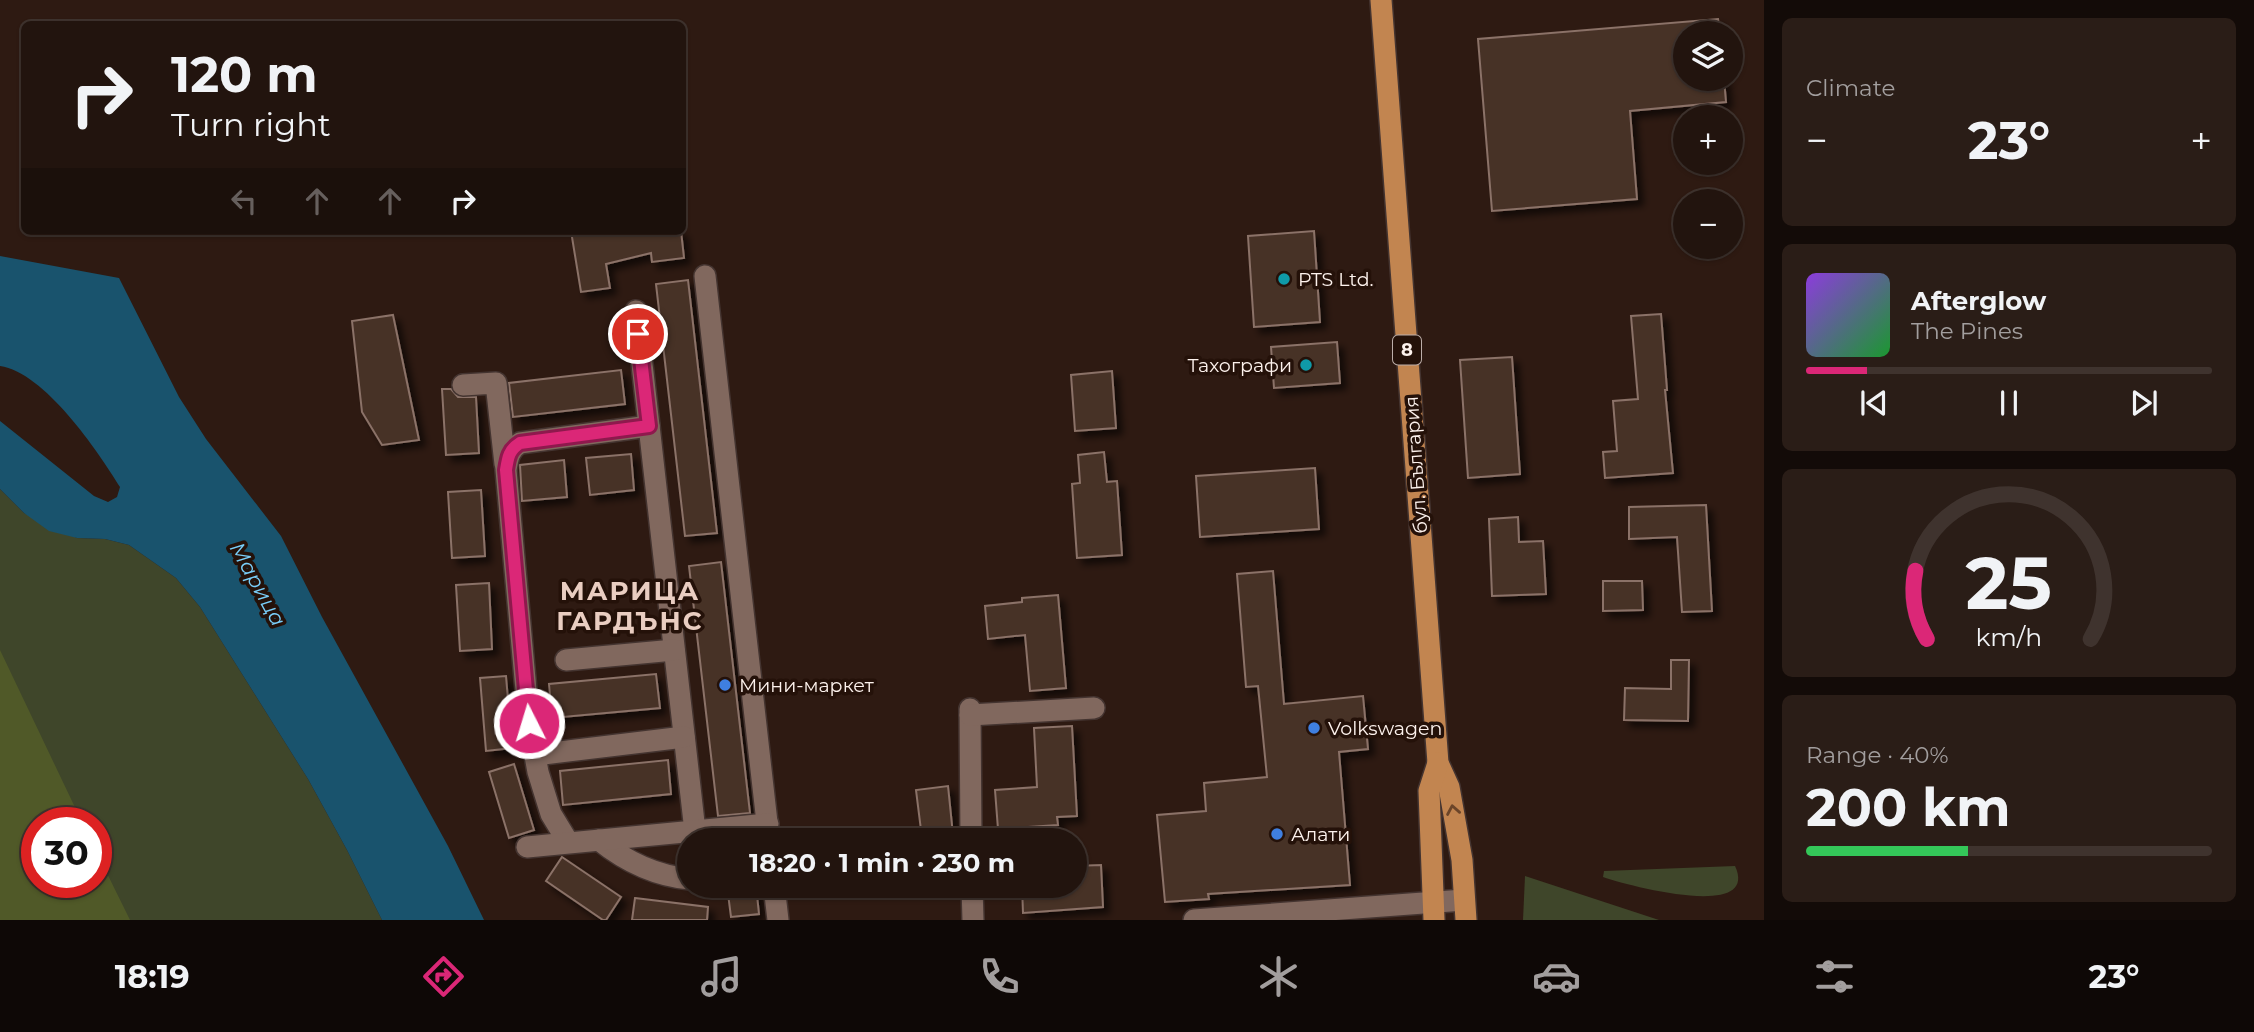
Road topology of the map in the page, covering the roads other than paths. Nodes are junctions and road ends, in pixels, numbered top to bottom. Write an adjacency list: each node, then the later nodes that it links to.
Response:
1 (1381, 0): 12 (main road, бул. България / 8)
2 (705, 276): 14 (street)
3 (636, 311): 5 (street)
4 (463, 385): 6 (street)
5 (649, 426): 6 (street); 7 (street)
6 (506, 470): 11 (street)
7 (674, 650): 8 (street); 10 (street)
8 (566, 660)
9 (1094, 708): 15 (street)
10 (684, 737): 11 (street); 13 (street)
11 (535, 755): 18 (street)
12 (1438, 763): 23 (main road, бул. България / 8, one-way to 12); 24 (main road, бул. България / 8)
13 (694, 828)
14 (769, 828)
15 (971, 828)
16 (677, 837): 17 (street)
17 (599, 840): 18 (street); 20 (street)
18 (568, 842): 19 (street)
19 (527, 847)
20 (677, 876)
21 (775, 898): 25 (street)
22 (972, 898): 26 (street)
23 (1465, 910): 24 (street)
24 (1434, 911): 27 (street)
25 (778, 920)
26 (973, 920)
27 (1195, 920)

